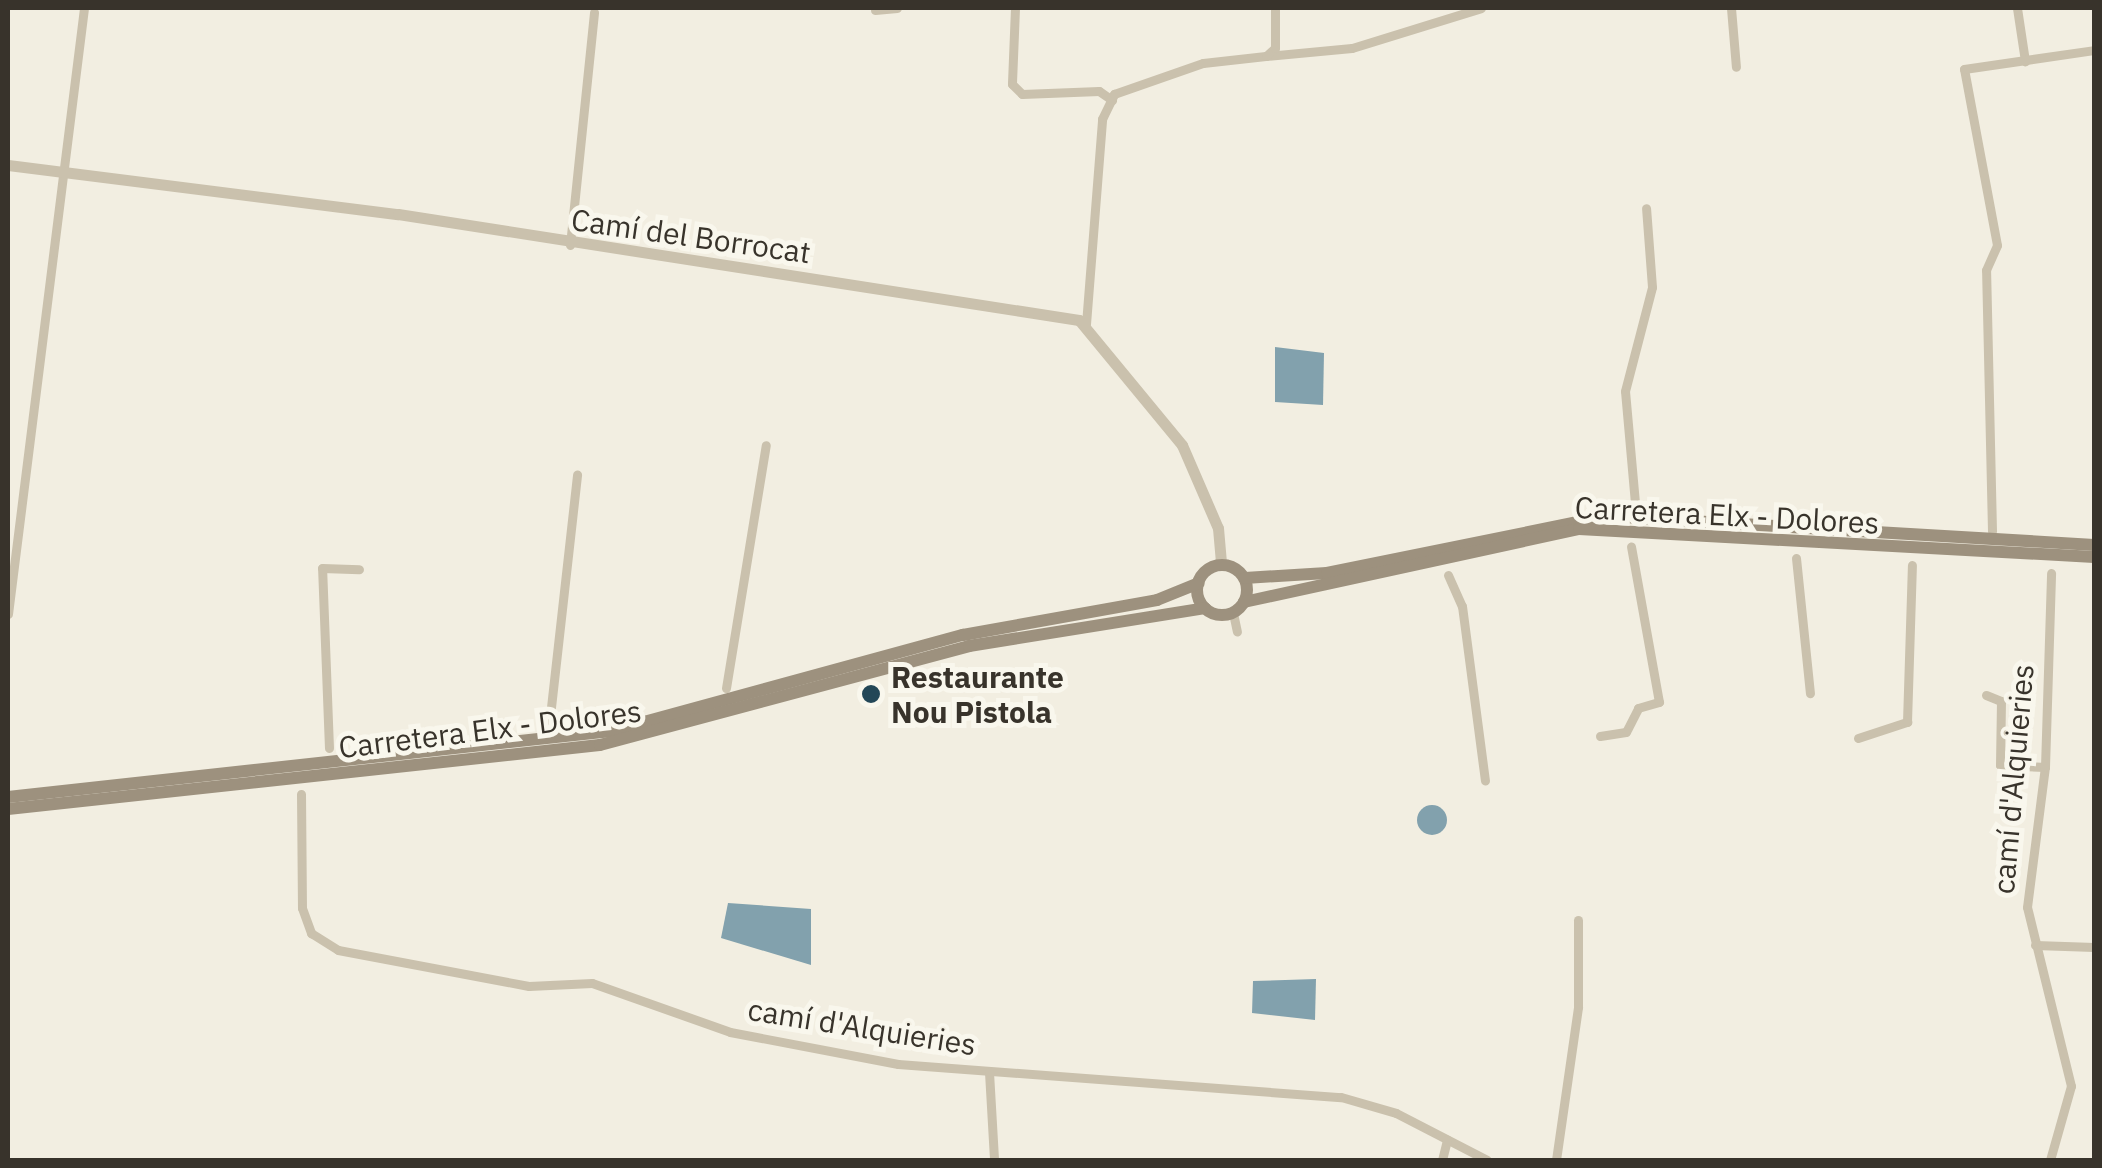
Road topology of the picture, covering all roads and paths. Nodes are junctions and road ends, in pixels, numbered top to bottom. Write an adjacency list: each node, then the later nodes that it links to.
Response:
1 (84, 8): 16 (street)
2 (896, 8): 8 (street)
3 (1015, 8): 14 (street)
4 (1276, 8): 11 (street)
5 (1482, 8): 11 (street)
6 (1731, 8): 13 (street)
7 (2017, 8): 12 (street)
8 (875, 10)
9 (594, 12): 18 (street)
10 (2094, 50): 12 (street)
11 (1266, 56): 14 (street)
12 (2025, 61): 23 (street)
13 (1736, 67)
14 (1112, 100): 19 (street)
15 (8, 165): 16 (street, Camí del Borrocat)
16 (64, 175): 18 (street, Camí del Borrocat); 38 (street)
17 (1646, 208): 22 (street)
18 (570, 245): 19 (street, Camí del Borrocat)
19 (1086, 324): 28 (street)
20 (766, 445): 40 (street)
21 (578, 476): 43 (street)
22 (1634, 503)
23 (1992, 530)
24 (2094, 545): 33 (main road, Carretera Elx - Dolores)
25 (1632, 547): 44 (street)
26 (2094, 557): 35 (main road, Carretera Elx - Dolores)
27 (1796, 558): 41 (street)
28 (1222, 565): 33 (main road); 34 (main road)
29 (1912, 565): 45 (street)
30 (359, 569): 46 (street)
31 (2051, 573): 47 (street, camí d'Alquieries)
32 (1448, 575): 48 (street)
33 (1244, 578): 35 (main road)
34 (1199, 584): 36 (main road); 50 (main road, Carretera Elx - Dolores)
35 (1244, 602): 37 (main road)
36 (1206, 608): 37 (main road); 51 (main road, Carretera Elx - Dolores)
37 (1233, 613): 39 (street)
38 (8, 614)
39 (1238, 632)
40 (726, 688)
41 (1810, 692)
42 (1986, 695): 47 (street)
43 (549, 724)
44 (1600, 736)
45 (1858, 738)
46 (329, 748)
47 (2045, 767): 53 (street, camí d'Alquieries)
48 (1486, 780)
49 (302, 794): 55 (street, camí d'Alquieries)
50 (8, 797)
51 (8, 809)
52 (1578, 920): 60 (street)
53 (2034, 945): 54 (street); 61 (street, camí d'Alquieries)
54 (2094, 947)
55 (989, 1072): 56 (street, camí d'Alquieries); 57 (street)
56 (1447, 1140): 58 (street); 59 (street, camí d'Alquieries)
57 (994, 1160)
58 (1442, 1160)
59 (1487, 1160)
60 (1556, 1160)
61 (2050, 1160)

